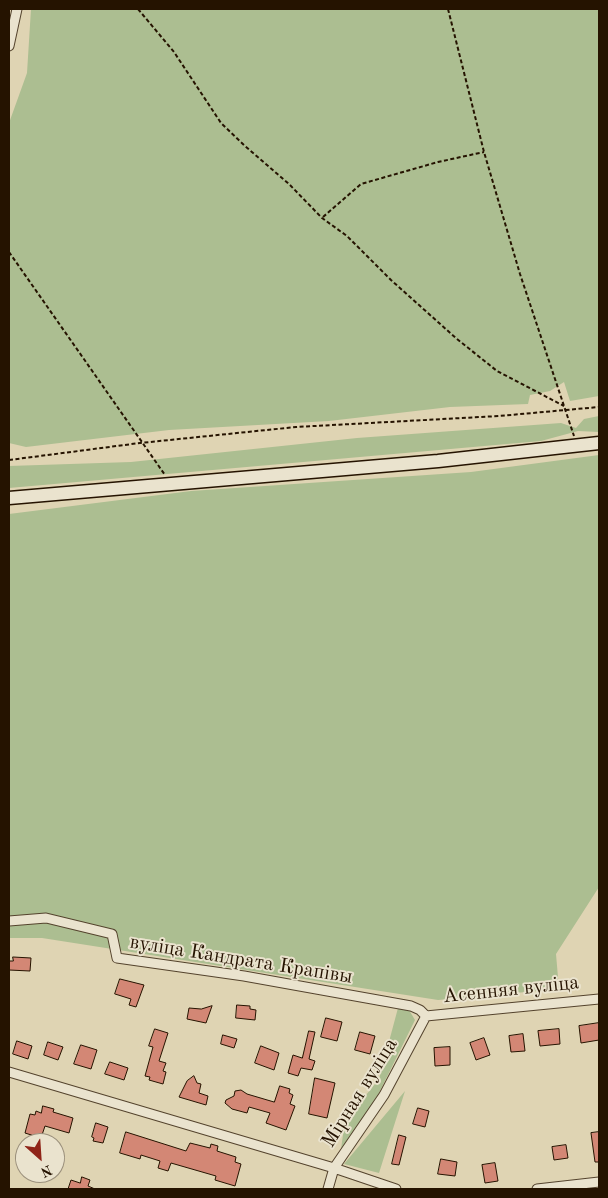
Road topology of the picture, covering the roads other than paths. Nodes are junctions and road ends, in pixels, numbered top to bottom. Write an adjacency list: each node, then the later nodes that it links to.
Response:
1 (17, 9): 2 (street)
2 (9, 46)
3 (599, 443): 4 (main road)
4 (9, 498)
5 (9, 920): 7 (street, вуліца Кандрата Крапівы)
6 (599, 999): 7 (street, Асенняя вуліца)
7 (426, 1016): 9 (street, Мірная вуліца)
8 (9, 1072): 9 (street)
9 (334, 1168): 11 (street, Мірная вуліца); 12 (street)
10 (599, 1182): 13 (street)
11 (328, 1189)
12 (396, 1189)
13 (537, 1189)

